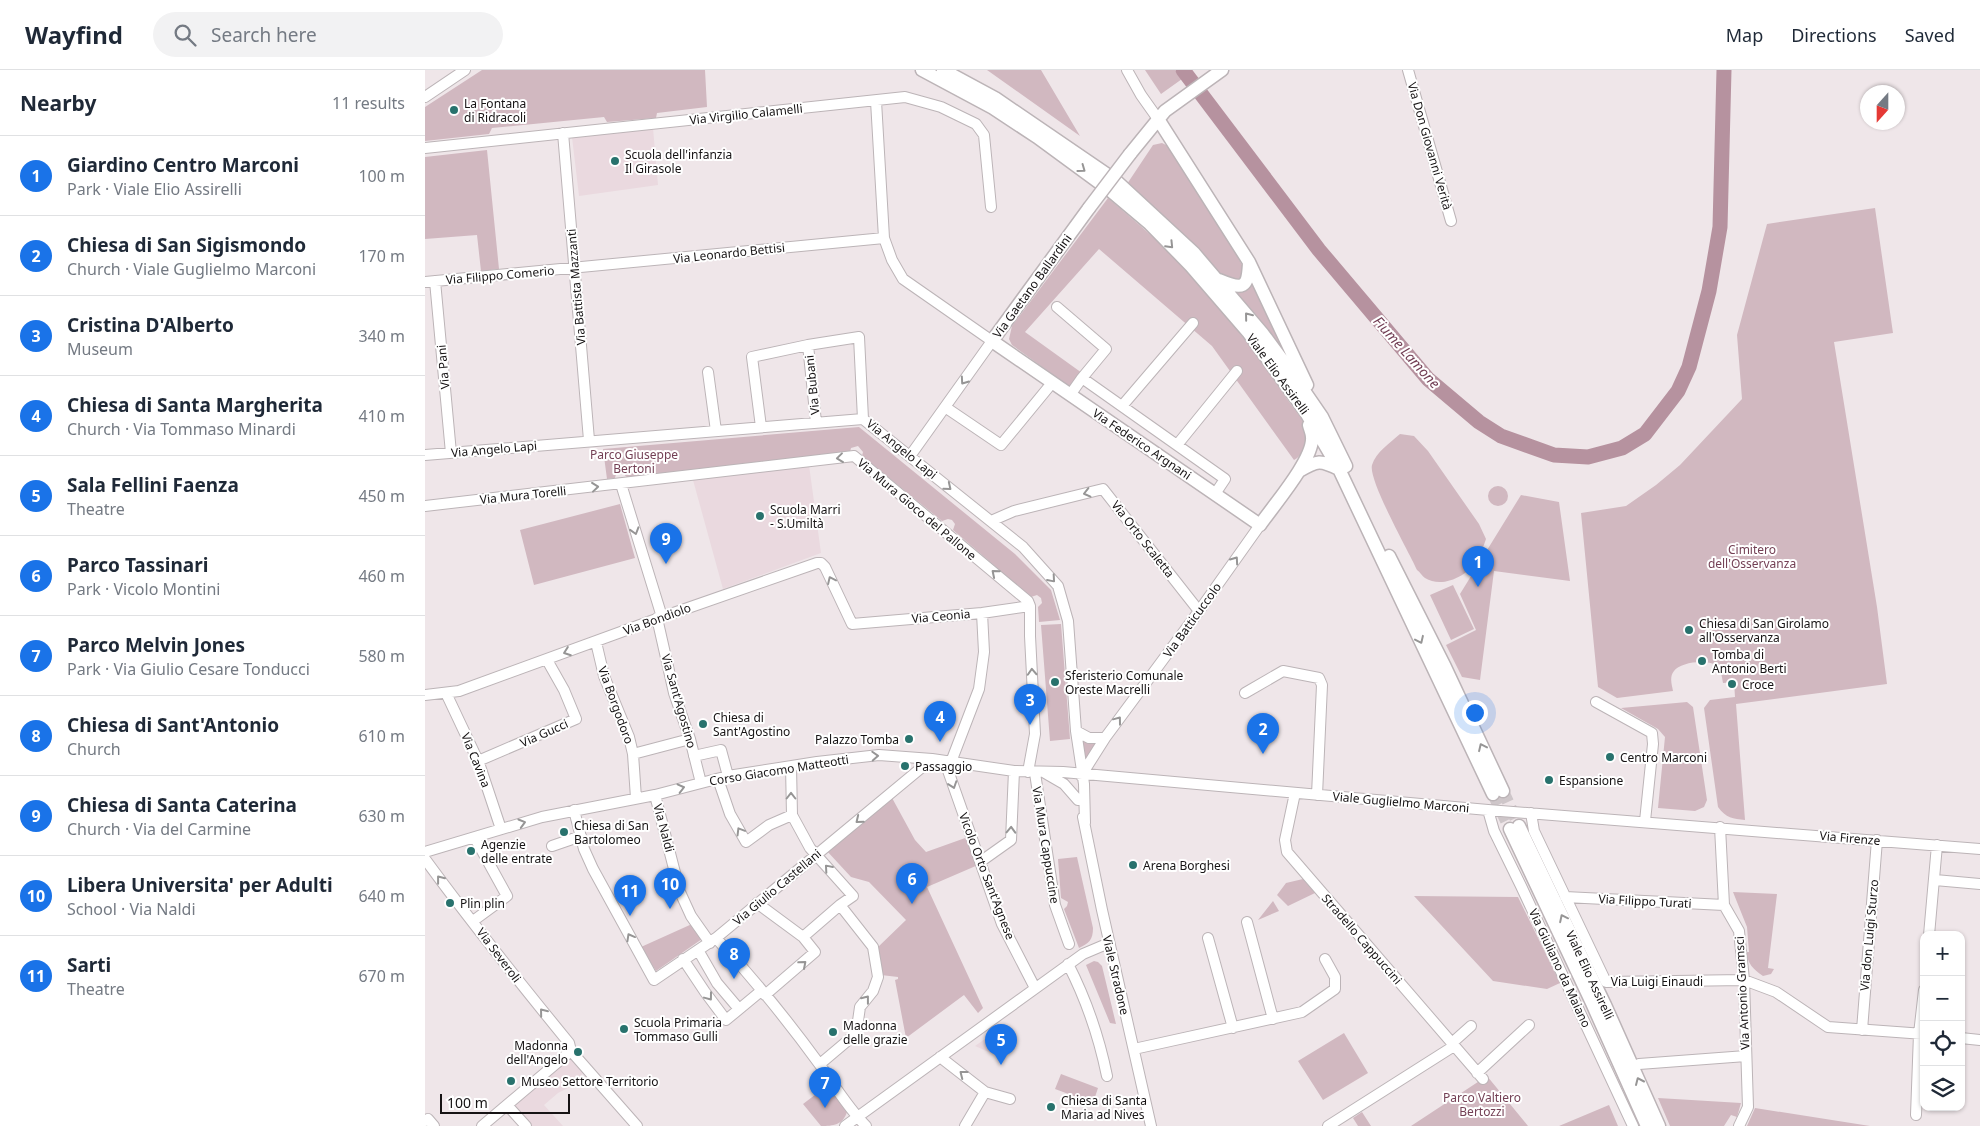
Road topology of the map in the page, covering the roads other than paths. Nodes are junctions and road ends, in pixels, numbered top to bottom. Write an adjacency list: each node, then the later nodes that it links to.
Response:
1 (465, 70): 7 (street)
2 (922, 70): 30 (main road, Viale Elio Assirelli, one-way to 30)
3 (943, 70): 17 (main road, Viale Elio Assirelli)
4 (1127, 70): 9 (street)
5 (1222, 70): 9 (main road)
6 (1408, 70): 13 (street, Via Don Giovanni Verità)
7 (425, 97)
8 (875, 100): 10 (street, Via Virgilio Calamelli); 12 (street, Via Virgilio Calamelli); 14 (street)
9 (1161, 115): 15 (main road); 21 (main road, Via Gaetano Ballardini, bridge)
10 (563, 133): 11 (street, Via Virgilio Calamelli); 16 (street, Via Battista Mazzanti)
11 (425, 148)
12 (991, 207)
13 (1451, 221)
14 (884, 238): 16 (street, Via Leonardo Bettisi); 21 (street)
15 (1249, 262): 17 (main road); 31 (main road)
16 (575, 268): 18 (street, Via Filippo Comerio); 36 (street, Via Battista Mazzanti)
17 (1217, 279): 31 (main road, Viale Elio Assirelli, one-way to 17)
18 (430, 282): 38 (street, Via Pani)
19 (1057, 307): 25 (street)
20 (1193, 323): 28 (street, Via Federico Argnani)
21 (992, 341): 26 (main road, Via Federico Argnani); 29 (street, Via Gaetano Ballardini, one-way to 29)
22 (808, 345): 32 (street); 33 (street, Via Bubani); 34 (street, Via Bubani)
23 (1237, 370): 37 (street, Via Federico Argnani)
24 (708, 372): 35 (street)
25 (1083, 378): 27 (street); 28 (street, Via Federico Argnani)
26 (1052, 383): 27 (main road, Via Federico Argnani); 29 (street)
27 (1070, 394): 44 (main road, Via Federico Argnani)
28 (1122, 406): 37 (street, Via Federico Argnani)
29 (945, 407): 40 (street, Via Gaetano Ballardini)
30 (1305, 411): 41 (main road, Viale Elio Assirelli); 42 (main road)
31 (1322, 417): 41 (main road, Viale Elio Assirelli, one-way to 31)
32 (863, 418): 33 (street, Via Angelo Lapi); 40 (street, Via Angelo Lapi)
33 (816, 422): 34 (street, Via Angelo Lapi)
34 (761, 427): 35 (street, Via Angelo Lapi)
35 (716, 431): 36 (street, Via Angelo Lapi)
36 (589, 440): 38 (street, Via Angelo Lapi)
37 (1177, 445): 44 (street, Via Federico Argnani)
38 (451, 453): 39 (street, Via Angelo Lapi)
39 (425, 455)
40 (911, 456): 46 (street, Via Angelo Lapi, one-way to 46)
41 (1339, 469): 42 (main road)
42 (1299, 470): 47 (main road)
43 (621, 484): 45 (street, Via Mura Torelli, one-way to 43); 48 (street, Via Mura Gioco del Pallone, one-way to 43); 51 (street, Via Sant'Agostino, one-way to 51)
44 (1215, 494): 47 (main road, Via Federico Argnani)
45 (425, 506)
46 (991, 521): 49 (street, Via Orto Scaletta, one-way to 46); 59 (street, Via Angelo Lapi, one-way to 59)
47 (1260, 525): 49 (street, Via Batticuccolo, one-way to 47)
48 (1031, 606): 50 (street, Via Ceonia); 69 (street, one-way to 48)
49 (1199, 611): 60 (street, Via Batticuccolo, one-way to 49)
50 (982, 613): 52 (street, Via Ceonia); 66 (street)
51 (659, 617): 52 (street, Via Bondiolo, one-way to 51); 53 (street, Via Bondiolo); 61 (street, Via Sant'Agostino)
52 (852, 624)
53 (596, 642): 54 (street, Via Bondiolo, one-way to 54); 62 (street, Via Borgodoro)
54 (547, 660): 55 (street, Via Bondiolo); 65 (street, Via Gucci)
55 (446, 693): 57 (street, Via Bondiolo); 65 (street, Via Cavina)
56 (1245, 693): 76 (street)
57 (426, 694)
58 (1597, 702): 83 (street)
59 (1076, 731): 60 (street); 70 (street, Via Angelo Lapi)
60 (1105, 738): 70 (street, Via Batticuccolo)
61 (690, 739): 62 (street); 63 (street, Via Sant'Agostino)
62 (633, 754): 77 (street, Via Borgodoro)
63 (694, 756): 71 (street); 73 (street, Via Sant'Agostino)
64 (932, 760): 66 (street, Corso Giacomo Matteotti); 67 (street, Corso Giacomo Matteotti, one-way to 64); 94 (street, Via Giulio Castellani, one-way to 94)
65 (478, 761): 86 (street, Via Cavina)
66 (948, 762): 68 (street, Corso Giacomo Matteotti); 96 (street, Vicolo Orto Sant'Agnese, one-way to 96)
67 (791, 766): 71 (street, Corso Giacomo Matteotti); 82 (street, one-way to 67)
68 (1014, 771): 69 (street, Corso Giacomo Matteotti); 96 (street, one-way to 68)
69 (1036, 773): 70 (street, Corso Giacomo Matteotti); 78 (street); 110 (street, Via Mura Cappuccine)
70 (1081, 774): 74 (street, Viale Guglielmo Marconi); 78 (street); 84 (street)
71 (728, 776): 72 (street, Corso Giacomo Matteotti)
72 (717, 779): 73 (street, Corso Giacomo Matteotti); 82 (street, one-way to 72)
73 (701, 783): 75 (street, Corso Giacomo Matteotti, one-way to 73)
74 (1295, 793): 76 (street, Viale Guglielmo Marconi); 127 (street, Stradello Cappuccini)
75 (655, 795): 77 (street, Corso Giacomo Matteotti); 108 (street, Via Naldi)
76 (1317, 795): 80 (street, Viale Guglielmo Marconi)
77 (637, 798): 79 (street, Corso Giacomo Matteotti)
78 (1078, 800): 84 (street)
79 (574, 810): 86 (street, Corso Giacomo Matteotti, one-way to 79); 87 (street)
80 (1488, 810): 81 (street, Viale Guglielmo Marconi); 149 (street, Via Giuliano da Maiano)
81 (1531, 813): 83 (street, Viale Guglielmo Marconi); 99 (street, Via Luigi Einaudi)
82 (791, 815): 94 (street)
83 (1645, 821): 85 (street, Viale Guglielmo Marconi)
84 (1085, 823): 109 (street, Viale Stradone)
85 (1720, 827): 89 (street, Via Firenze); 102 (street, Via Antonio Gramsci)
86 (501, 829): 88 (street, Corso Giacomo Matteotti)
87 (581, 836): 91 (street); 112 (street, Via Giulio Castellani, one-way to 87)
88 (475, 838): 93 (street, Corso Giacomo Matteotti); 103 (street)
89 (1877, 840): 90 (street, Via Firenze); 123 (street, Via don Luigi Sturzo)
90 (1937, 845): 92 (street, Via Firenze); 97 (street)
91 (552, 846)
92 (1980, 849)
93 (425, 852)
94 (816, 854): 100 (street, Via Giulio Castellani); 101 (street, one-way to 94)
95 (425, 859): 103 (street, Via Severoli, one-way to 95)
96 (980, 862): 116 (street, Vicolo Orto Sant'Agnese)
97 (1935, 880): 98 (street); 105 (street)
98 (1980, 884)
99 (1565, 897): 102 (street, Via Filippo Turati); 115 (street, Via Luigi Einaudi)
100 (757, 903): 106 (street); 108 (street, Via Giulio Castellani)
101 (840, 905): 106 (street); 133 (street, one-way to 101)
102 (1724, 905): 115 (street, Via Antonio Gramsci)
103 (473, 922): 129 (street, Via Severoli, one-way to 103)
104 (1247, 922): 119 (street)
105 (1929, 931)
106 (803, 936): 117 (street, one-way to 106)
107 (1208, 938): 122 (street)
108 (713, 941): 111 (street, Via Giulio Castellani); 117 (street, Via Naldi)
109 (1109, 943): 114 (street); 128 (street, Viale Stradone)
110 (1069, 944)
111 (698, 950): 112 (street, Via Giulio Castellani); 118 (street)
112 (683, 959): 118 (street, one-way to 118)
113 (1325, 959): 119 (street)
114 (1068, 964): 116 (street); 135 (street)
115 (1744, 980): 123 (street); 130 (street, Via Antonio Gramsci)
116 (1035, 988): 131 (street)
117 (763, 993): 118 (street); 133 (street, Via Naldi)
118 (742, 1006)
119 (1273, 1019): 122 (street)
120 (1529, 1024): 127 (street, Stradello Cappuccini)
121 (1471, 1026): 127 (street)
122 (1233, 1028): 128 (street)
123 (1862, 1030): 124 (street)
124 (1920, 1034)
125 (1965, 1038): 126 (street)
126 (1980, 1040)
127 (1453, 1045): 148 (street)
128 (1134, 1049): 147 (street, Viale Stradone)
129 (571, 1051): 138 (street); 143 (street, Via Severoli)
130 (1746, 1056): 134 (street, Via Antonio Gramsci); 152 (street)
131 (941, 1057): 136 (street, one-way to 131); 140 (street)
132 (1920, 1061): 139 (street)
133 (820, 1064): 140 (street, Via Naldi)
134 (1639, 1064)
135 (1107, 1076)
136 (985, 1092): 137 (street); 146 (street)
137 (1010, 1099)
138 (507, 1105): 141 (street); 142 (street)
139 (1916, 1115)
140 (857, 1117): 144 (street); 145 (street, Via Naldi)
141 (483, 1126)
142 (526, 1126)
143 (637, 1126)
144 (845, 1126)
145 (866, 1126)
146 (965, 1126)
147 (1151, 1126)
148 (1328, 1126)
149 (1633, 1126)
150 (1647, 1126): 151 (main road, Viale Elio Assirelli, one-way to 150)
151 (1659, 1126)
152 (1739, 1126)

